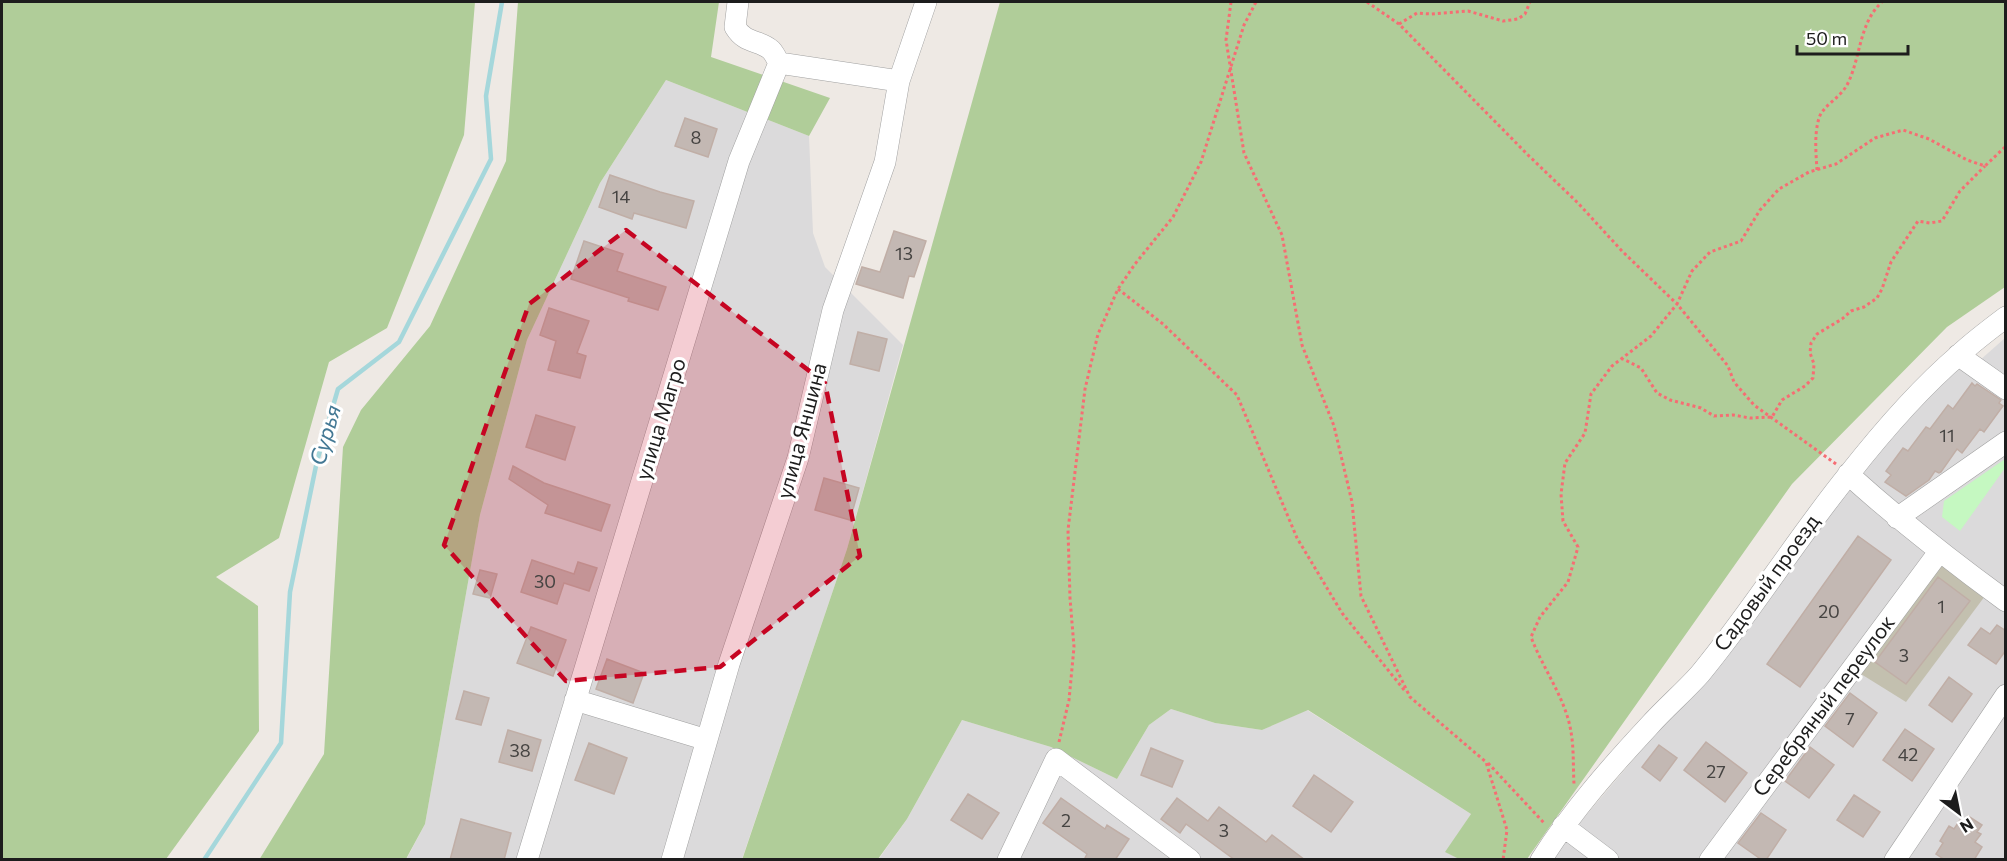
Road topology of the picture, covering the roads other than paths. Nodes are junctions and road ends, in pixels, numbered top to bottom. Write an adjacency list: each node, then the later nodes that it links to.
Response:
1 (738, 2): 3 (street)
2 (926, 2): 4 (street, улица Яншина)
3 (779, 63): 4 (street); 14 (street, улица Магро)
4 (899, 81): 15 (street, улица Яншина)
5 (2006, 317): 6 (street, Садовый проезд)
6 (1958, 355): 7 (street); 9 (street, Садовый проезд)
7 (2006, 389)
8 (2006, 442): 10 (street)
9 (1848, 474): 10 (street); 16 (street, Садовый проезд)
10 (1897, 518): 11 (street)
11 (1939, 552): 12 (street); 23 (street, Серебряный переулок)
12 (2006, 601)
13 (2006, 695): 24 (street)
14 (575, 700): 15 (street); 17 (street, улица Магро)
15 (707, 740): 18 (street, улица Яншина)
16 (1559, 831): 21 (street, Садовый проезд); 22 (street)
17 (527, 860)
18 (672, 860)
19 (1008, 860): 20 (street)
20 (1190, 860)
21 (1540, 860)
22 (1608, 860)
23 (1710, 860)
24 (1895, 860)

